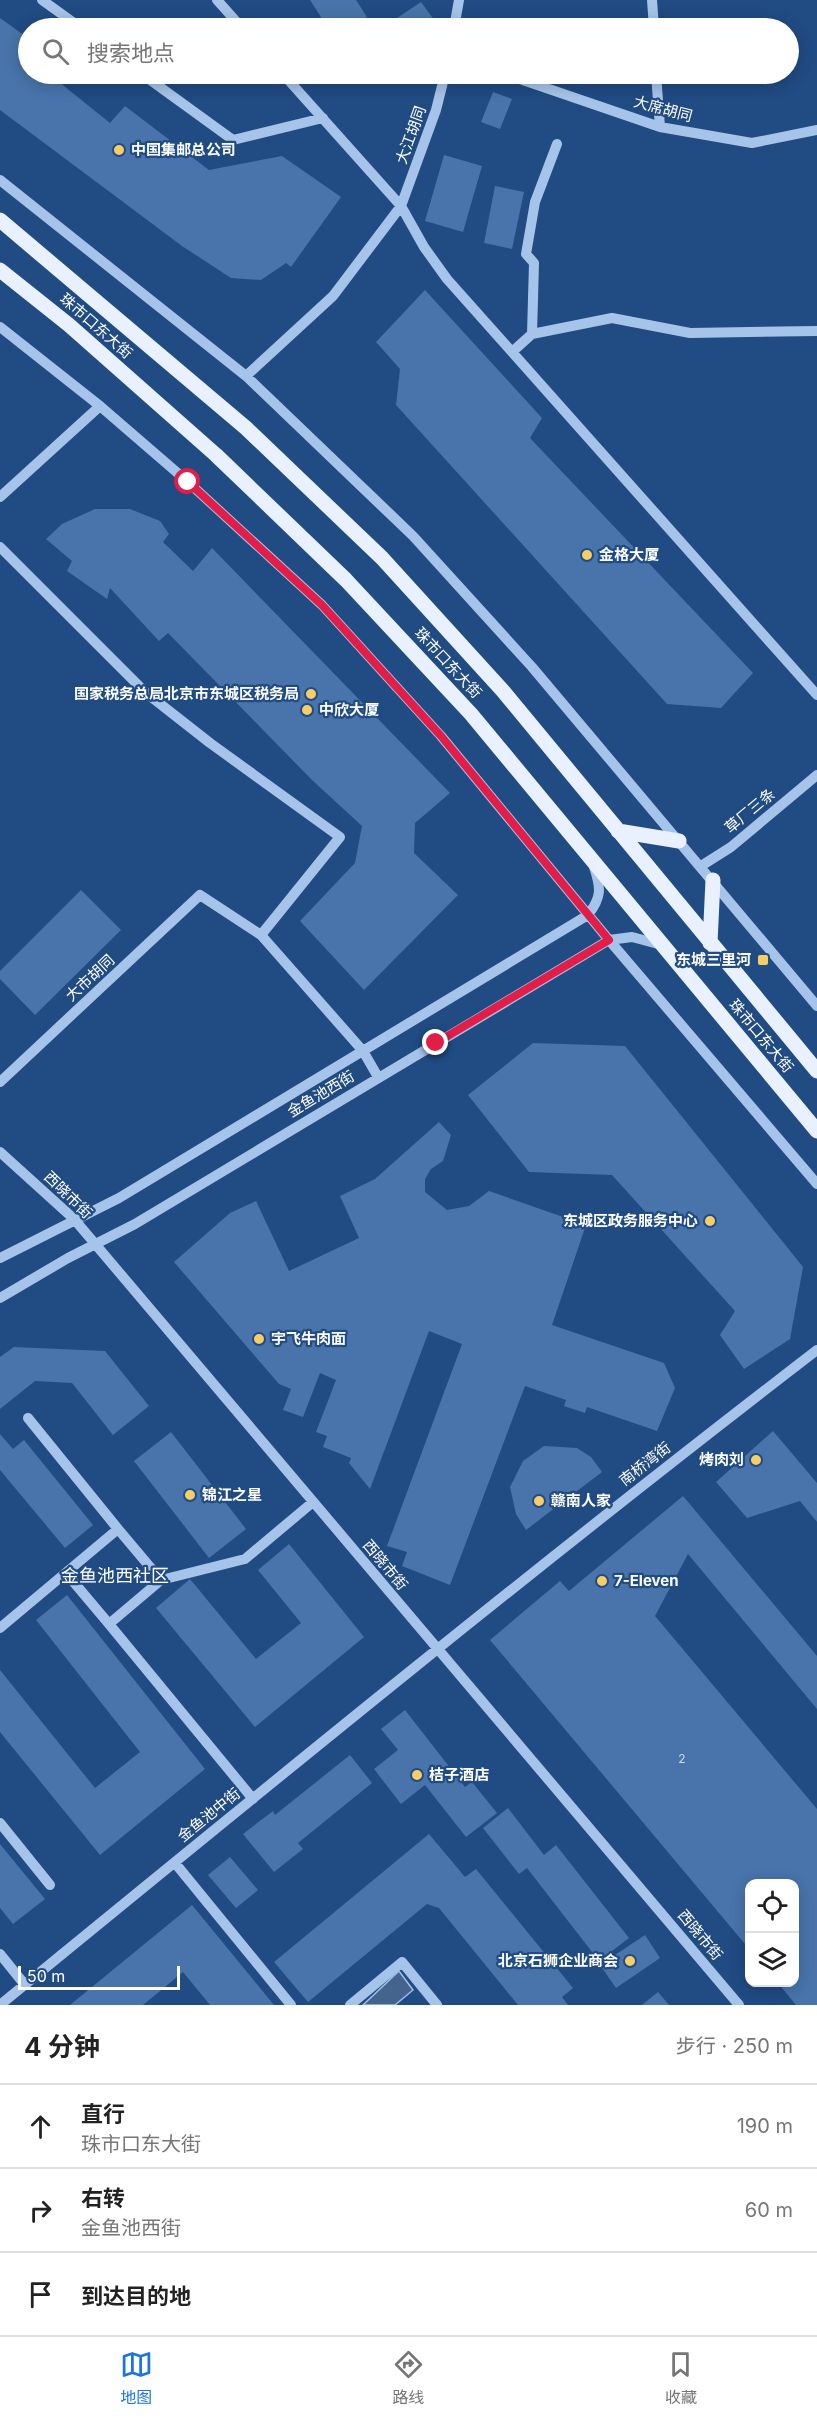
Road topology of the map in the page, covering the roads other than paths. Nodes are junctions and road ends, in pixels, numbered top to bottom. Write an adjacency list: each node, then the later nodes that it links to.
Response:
1 (42, 0): 5 (street)
2 (217, 0): 6 (street)
3 (459, 0): 7 (street)
4 (652, 0): 8 (street)
5 (67, 18)
6 (233, 18)
7 (456, 18)
8 (653, 18)
9 (156, 84): 14 (street)
10 (292, 84): 14 (street)
11 (442, 84): 19 (street, 大江胡同)
12 (534, 84): 15 (street, 大席胡同)
13 (657, 84): 15 (street)
14 (323, 118): 19 (street)
15 (660, 127): 16 (street, 大席胡同)
16 (817, 130)
17 (557, 144): 24 (street)
18 (0, 180): 26 (street)
19 (401, 206): 25 (street); 26 (street, 大江胡同)
20 (0, 220): 32 (main road, 珠市口东大街)
21 (0, 270): 34 (main road, 珠市口东大街)
22 (0, 327): 27 (street)
23 (817, 331): 24 (street)
24 (532, 334): 25 (street)
25 (512, 352): 30 (street)
26 (246, 376): 33 (street)
27 (100, 406): 28 (street); 37 (street)
28 (0, 497)
29 (0, 546): 38 (street)
30 (817, 695)
31 (817, 775): 35 (street, 草厂三条)
32 (618, 831): 33 (main road); 40 (main road, 珠市口东大街)
33 (679, 841): 35 (street)
34 (592, 861): 37 (street); 41 (main road, 珠市口东大街)
35 (701, 866): 36 (street)
36 (713, 880): 40 (main road); 42 (street)
37 (588, 915): 39 (street); 43 (street, 金鱼池西街)
38 (261, 935): 43 (street); 46 (street, 大市胡同)
39 (609, 940): 41 (street, 金鱼池西街); 45 (street, 金鱼池西街); 49 (street)
40 (710, 943): 44 (main road, 珠市口东大街)
41 (662, 945): 47 (main road, 珠市口东大街)
42 (817, 1006)
43 (363, 1051): 45 (street); 50 (street, 金鱼池西街)
44 (817, 1071)
45 (378, 1077): 51 (street, 金鱼池西街)
46 (0, 1082)
47 (817, 1131)
48 (0, 1152): 50 (street, 西晓市街)
49 (817, 1184)
50 (74, 1219): 51 (street, 西晓市街); 52 (street, 金鱼池西街)
51 (94, 1244): 53 (street, 金鱼池西街); 56 (street, 西晓市街)
52 (0, 1258)
53 (0, 1298)
54 (817, 1350): 62 (street, 南桥湾街)
55 (28, 1418): 57 (street)
56 (313, 1502): 59 (street); 62 (street, 西晓市街)
57 (118, 1529): 58 (street); 59 (street)
58 (66, 1573): 60 (street); 61 (street)
59 (161, 1580): 60 (street)
60 (109, 1624): 63 (street)
61 (0, 1628)
62 (437, 1649): 63 (street, 金鱼池中街); 73 (street, 西晓市街)
63 (253, 1799): 65 (street, 金鱼池中街)
64 (0, 1823): 66 (street)
65 (174, 1863): 68 (street, 金鱼池中街); 70 (street)
66 (50, 1885)
67 (0, 1954): 68 (street)
68 (25, 1985): 69 (street, 金鱼池中街)
69 (0, 2005)
70 (291, 2005)
71 (350, 2005): 72 (street)
72 (437, 2005)
73 (739, 2005)

